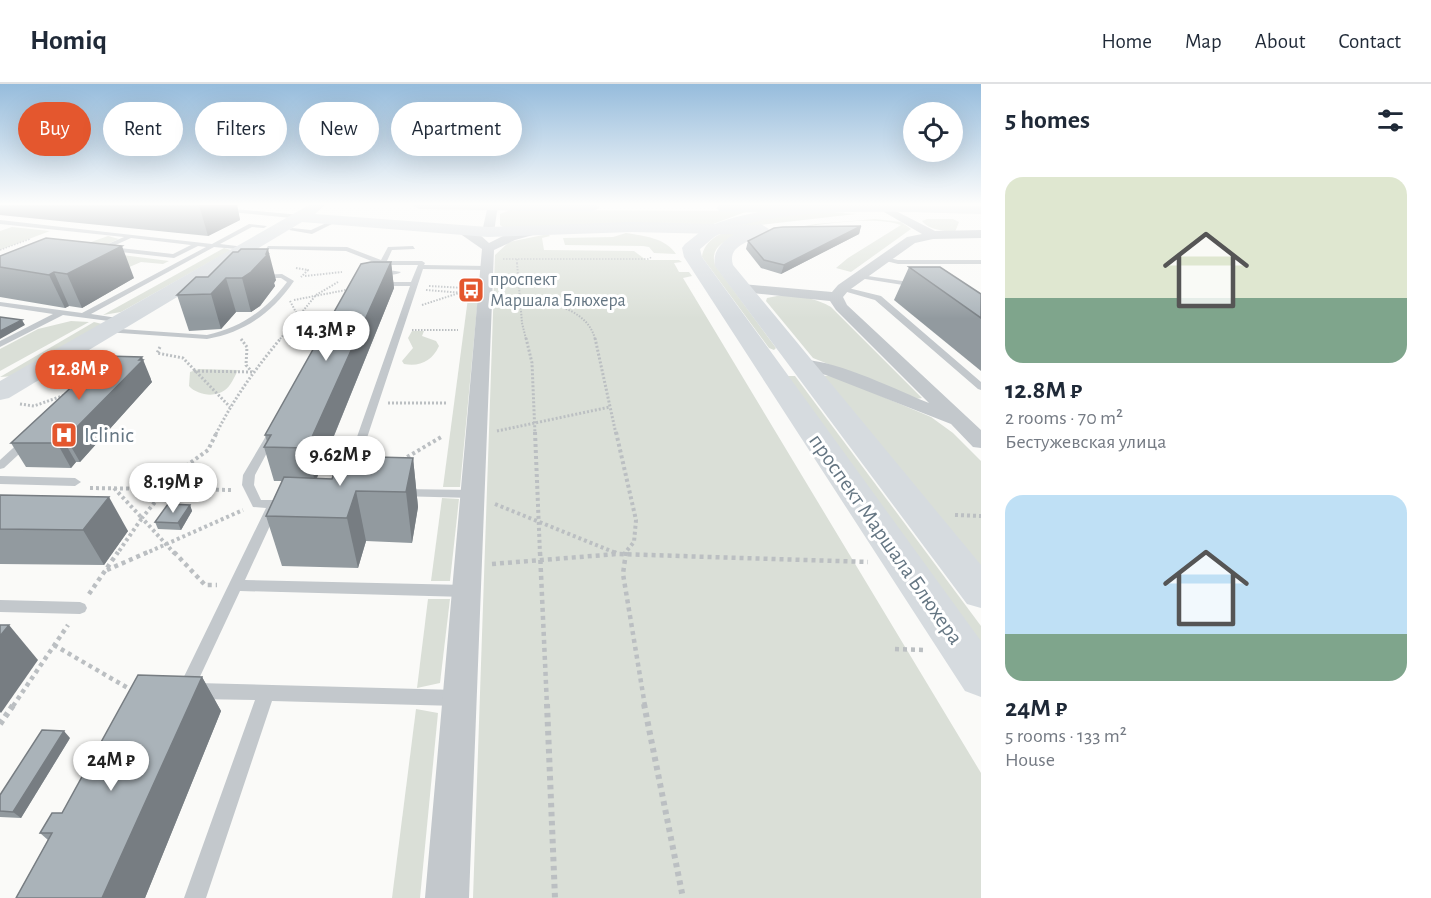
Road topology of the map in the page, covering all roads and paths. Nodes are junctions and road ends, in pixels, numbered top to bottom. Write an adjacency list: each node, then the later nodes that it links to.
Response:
1 (114, 243): 12 (lane)
2 (189, 243): 12 (lane)
3 (217, 243): 13 (lane)
4 (257, 243): 19 (main road)
5 (457, 243): 18 (main road)
6 (484, 243): 18 (street)
7 (499, 243): 18 (main road)
8 (674, 243): 20 (main road)
9 (694, 243): 20 (main road)
10 (731, 243): 36 (main road, проспект Маршала Блюхера)
11 (907, 243): 23 (street)
12 (198, 244): 13 (lane)
13 (213, 245): 19 (lane); 46 (lane)
14 (379, 246): 16 (lane)
15 (268, 248): 24 (lane)
16 (390, 248): 17 (lane); 24 (lane)
17 (413, 248)
18 (483, 248): 22 (path); 26 (lane); 37 (street)
19 (245, 249): 50 (main road)
20 (691, 255): 56 (main road, проспект Маршала Блюхера)
21 (652, 257): 22 (path)
22 (517, 259): 40 (path)
23 (884, 259): 25 (lane); 31 (street)
24 (383, 262): 26 (lane); 28 (lane)
25 (981, 262)
26 (420, 267): 33 (lane)
27 (342, 272): 30 (path)
28 (398, 272)
29 (252, 276): 51 (lane)
30 (304, 276)
31 (861, 277): 34 (lane); 38 (street)
32 (338, 282): 39 (path)
33 (414, 286): 35 (lane); 37 (path); 37 (path); 45 (lane)
34 (928, 287)
35 (355, 288): 39 (path)
36 (742, 288): 38 (street); 57 (main road, проспект Маршала Блюхера)
37 (468, 292): 40 (path); 45 (path); 70 (street)
38 (840, 293): 60 (lane); 67 (street)
39 (316, 295): 47 (path); 47 (path)
40 (520, 299): 66 (path); 68 (path)
41 (37, 302): 43 (lane)
42 (0, 304): 43 (lane)
43 (24, 307): 44 (lane)
44 (62, 309): 46 (lane); 49 (lane)
45 (406, 310): 52 (lane)
46 (82, 316): 50 (lane)
47 (298, 316): 59 (path)
48 (22, 321): 49 (lane)
49 (40, 323): 55 (lane)
50 (113, 326): 54 (lane); 61 (main road)
51 (235, 330): 54 (lane); 59 (path)
52 (399, 330): 53 (path); 63 (lane)
53 (458, 330)
54 (175, 335): 58 (path)
55 (0, 344)
56 (765, 365): 57 (main road); 93 (main road, проспект Маршала Блюхера)
57 (803, 365): 67 (street); 97 (main road, проспект Маршала Блюхера)
58 (194, 371): 59 (path); 65 (path)
59 (253, 372): 65 (path)
60 (981, 387)
61 (8, 391): 62 (path)
62 (73, 392)
63 (374, 402): 64 (path); 78 (lane)
64 (448, 403)
65 (231, 407): 76 (path)
66 (610, 407): 68 (path); 91 (path)
67 (960, 422): 73 (street)
68 (534, 423): 70 (path); 88 (path)
69 (276, 428): 80 (lane)
70 (476, 435): 84 (street)
71 (33, 436): 75 (lane)
72 (443, 436): 74 (path)
73 (981, 441)
74 (393, 464)
75 (0, 466)
76 (183, 468): 81 (path); 82 (path)
77 (0, 480): 79 (lane)
78 (347, 481)
79 (75, 482): 81 (path)
80 (248, 485): 82 (path); 85 (lane)
81 (144, 489): 82 (path)
82 (168, 489): 89 (path)
83 (389, 493): 84 (lane)
84 (472, 494): 88 (path); 95 (street)
85 (257, 504): 89 (path); 96 (lane)
86 (977, 516): 87 (path)
87 (981, 520)
88 (539, 522): 90 (path); 92 (path)
89 (165, 544): 94 (path); 96 (path)
90 (617, 554): 91 (path); 92 (path)
91 (624, 554): 93 (path); 108 (path)
92 (540, 560): 95 (path); 107 (path)
93 (902, 563): 101 (main road, проспект Маршала Блюхера)
94 (105, 571)
95 (467, 578): 96 (lane); 104 (street)
96 (236, 585): 103 (lane)
97 (981, 593)
98 (0, 606): 99 (lane)
99 (80, 608)
100 (54, 645): 102 (path)
101 (981, 677)
102 (136, 692)
103 (266, 693): 104 (lane); 105 (lane)
104 (461, 698): 106 (street)
105 (195, 898)
106 (447, 898)
107 (555, 898)
108 (682, 898)

